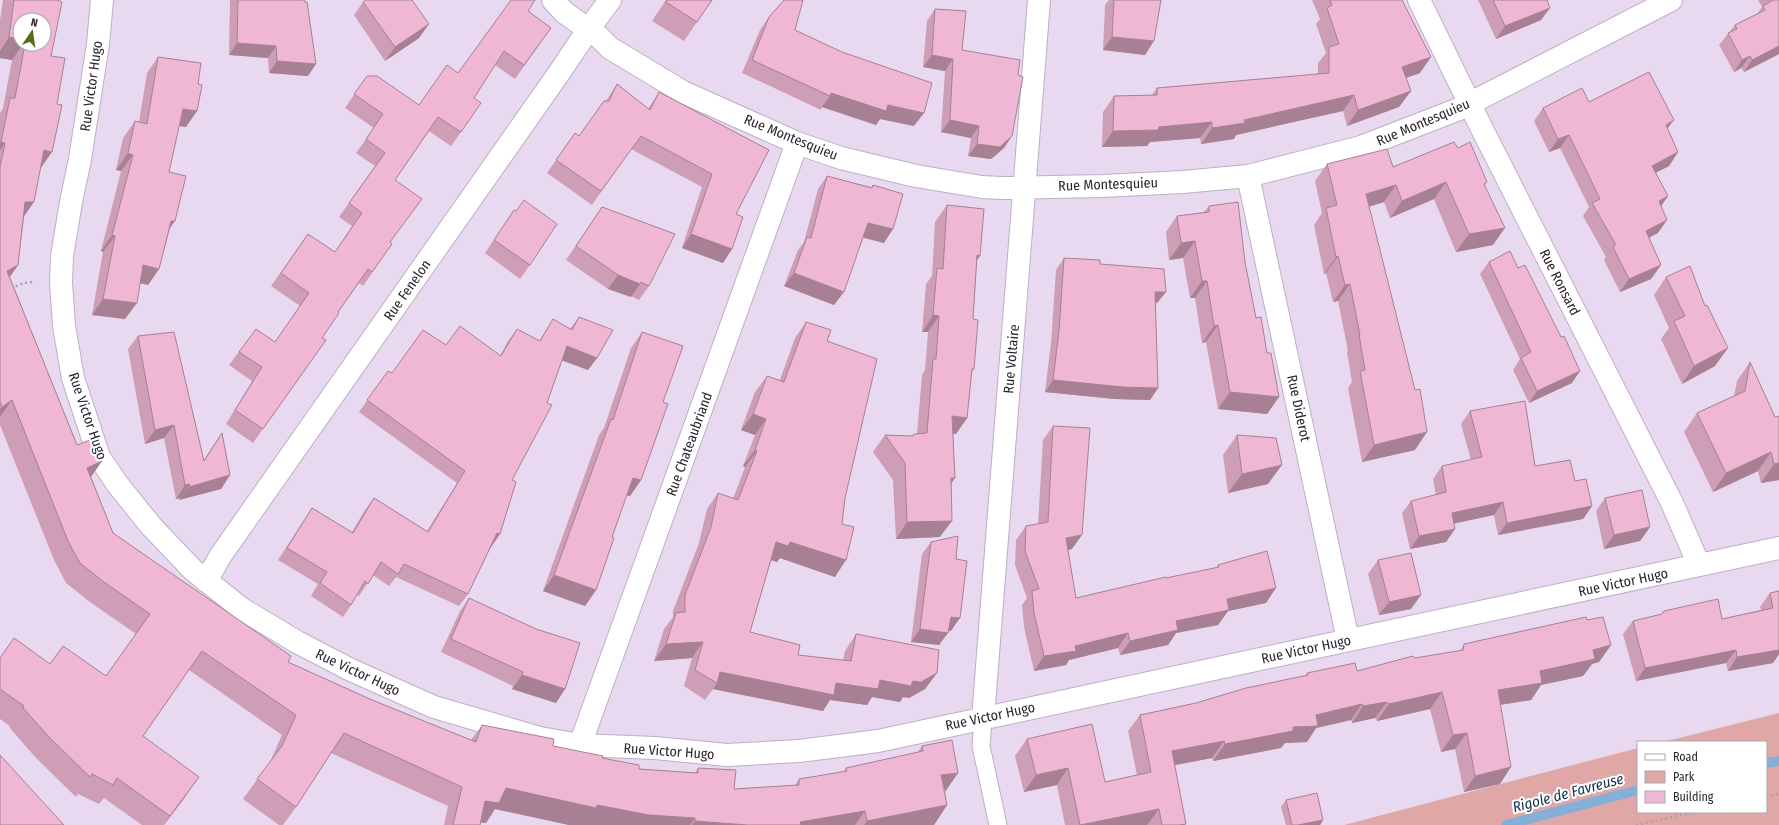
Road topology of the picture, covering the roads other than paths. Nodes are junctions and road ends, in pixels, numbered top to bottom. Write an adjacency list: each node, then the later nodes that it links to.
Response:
1 (102, 0): 14 (street, Rue Victor Hugo)
2 (553, 0): 7 (street, Rue Montesquieu)
3 (610, 0): 7 (street, Rue Fenelon)
4 (1039, 0): 11 (street, Rue Voltaire)
5 (1419, 0): 8 (street, Rue Ronsard)
6 (1671, 0): 8 (street, Rue Montesquieu)
7 (588, 30): 9 (street, Rue Montesquieu); 14 (street, Rue Fenelon)
8 (1470, 103): 10 (street, Rue Montesquieu); 13 (street, Rue Ronsard)
9 (797, 143): 11 (street, Rue Montesquieu); 17 (street, Rue Chateaubriand)
10 (1248, 176): 11 (street, Rue Montesquieu); 15 (street, Rue Diderot)
11 (1024, 187): 16 (street, Rue Voltaire)
12 (1779, 548): 13 (street, Rue Victor Hugo)
13 (1699, 565): 15 (street, Rue Victor Hugo)
14 (206, 581): 17 (street, Rue Victor Hugo)
15 (1348, 640): 16 (street, Rue Victor Hugo)
16 (983, 718): 17 (street, Rue Victor Hugo); 18 (lane)
17 (580, 745)
18 (998, 825)

